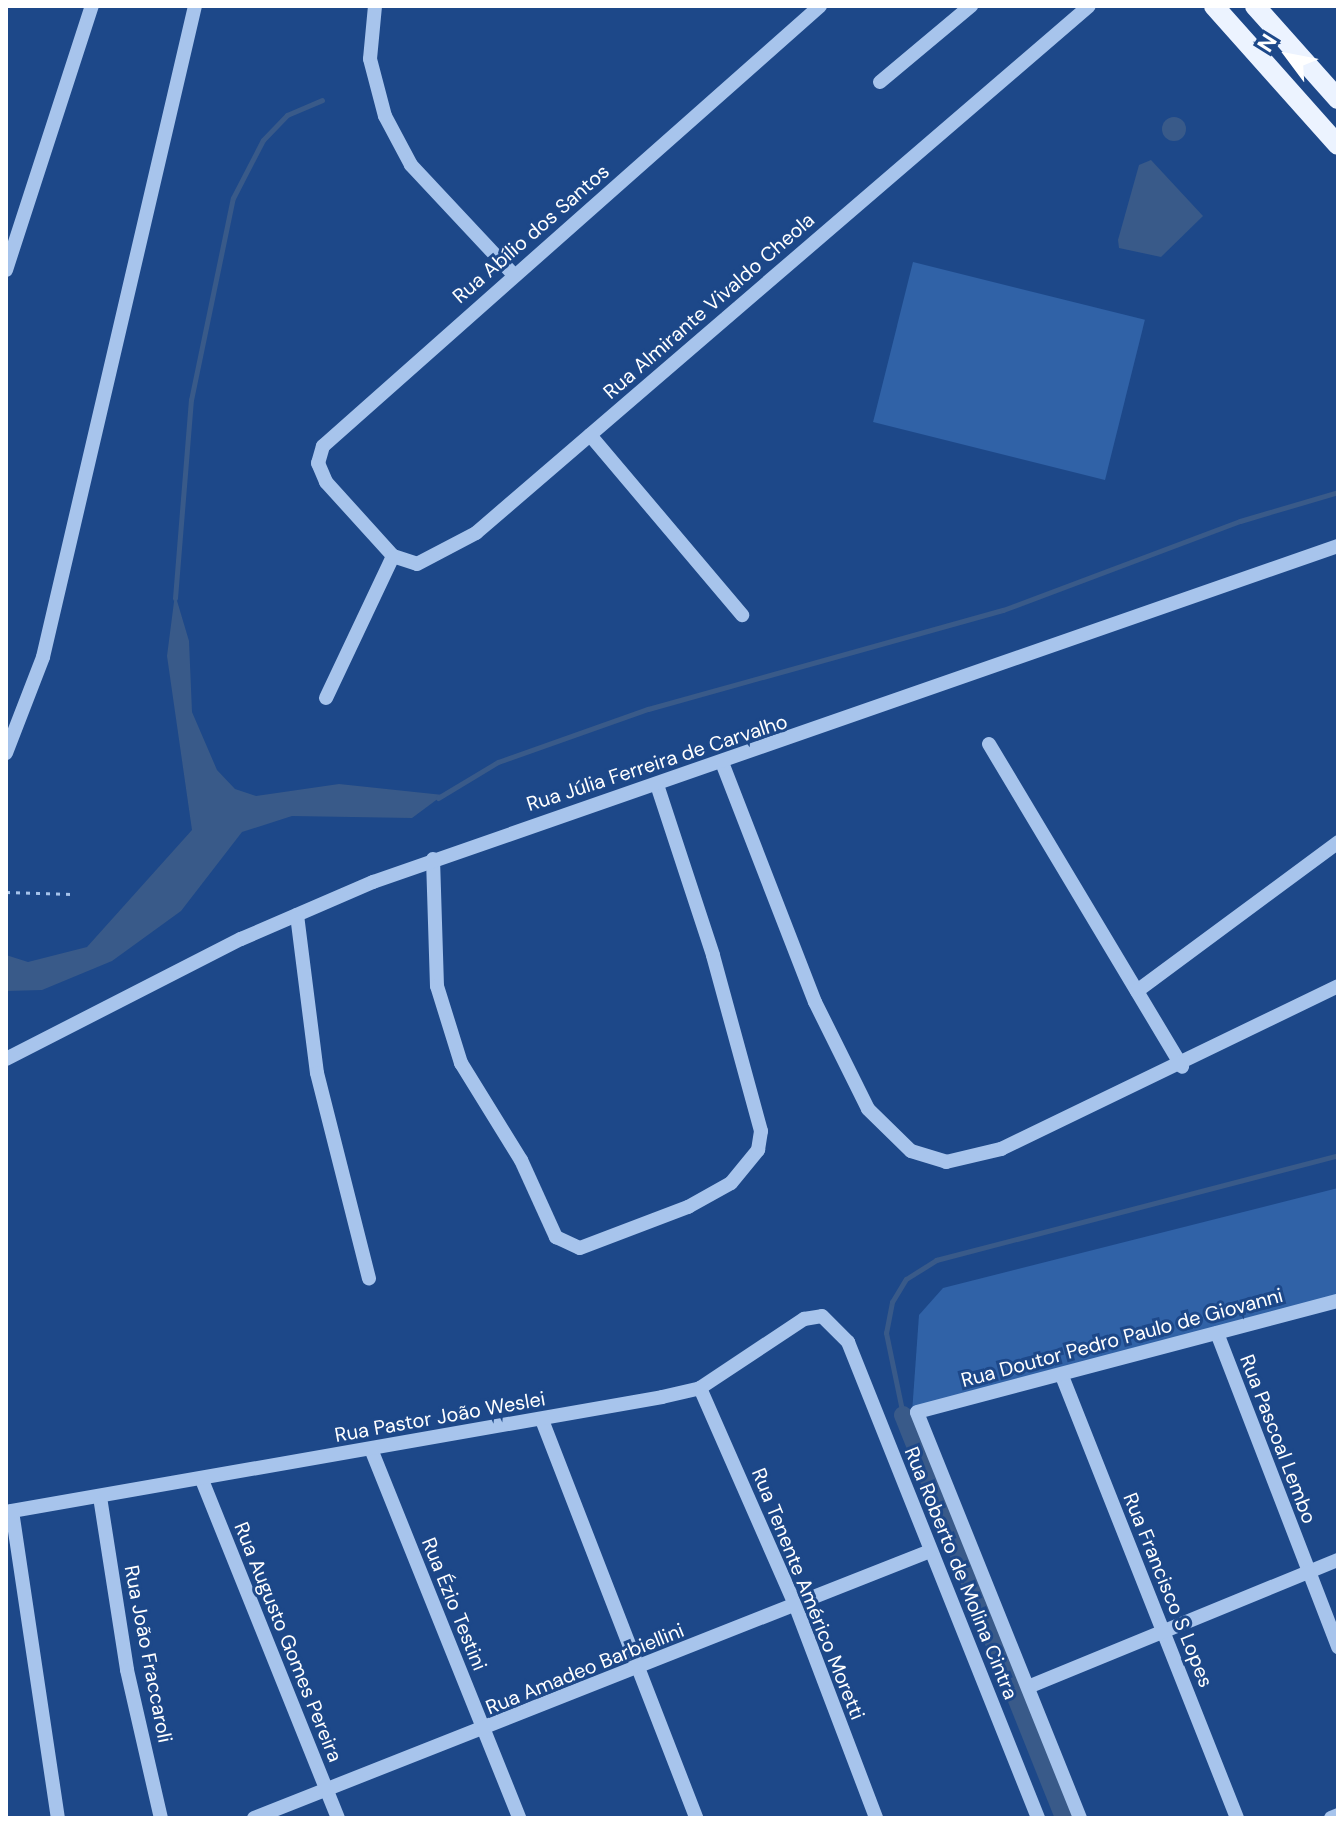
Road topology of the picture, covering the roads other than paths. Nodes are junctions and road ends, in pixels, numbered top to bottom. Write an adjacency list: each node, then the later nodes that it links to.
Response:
1 (92, 6): 12 (street)
2 (195, 6): 22 (street)
3 (375, 6): 13 (street)
4 (820, 6): 13 (street, Rua Abílio dos Santos)
5 (971, 6): 9 (street)
6 (1089, 6): 14 (street, Rua Almirante Vivaldo Cheola)
7 (1214, 6): 11 (main road)
8 (1255, 6): 10 (main road)
9 (880, 82)
10 (1338, 99)
11 (1338, 145)
12 (6, 270)
13 (514, 275): 17 (street, Rua Abílio dos Santos)
14 (590, 435): 17 (street, Rua Almirante Vivaldo Cheola); 19 (street)
15 (1338, 546): 16 (street, Rua Júlia Ferreira de Carvalho)
16 (1321, 552): 18 (street); 23 (street, Rua Júlia Ferreira de Carvalho)
17 (393, 556): 20 (street)
18 (1338, 562)
19 (742, 615)
20 (326, 698)
21 (989, 744): 29 (street)
22 (6, 753)
23 (723, 765): 24 (street, Rua Júlia Ferreira de Carvalho); 31 (street)
24 (657, 785): 26 (street, Rua Júlia Ferreira de Carvalho); 26 (street)
25 (1338, 842): 29 (street)
26 (433, 859): 27 (street, Rua Júlia Ferreira de Carvalho)
27 (297, 915): 30 (street, Rua Júlia Ferreira de Carvalho); 32 (street)
28 (1338, 986): 31 (street)
29 (1137, 991): 31 (street)
30 (6, 1059)
31 (1182, 1067)
32 (369, 1279)
33 (1338, 1301): 34 (street, Rua Doutor Pedro Paulo de Giovanni)
34 (1217, 1333): 36 (street, Rua Doutor Pedro Paulo de Giovanni); 46 (street, Rua Pascoal Lembo)
35 (848, 1342): 37 (street, Rua Pastor João Weslei); 44 (street, Rua Roberto de Molina Cintra)
36 (1062, 1376): 38 (street, Rua Doutor Pedro Paulo de Giovanni); 48 (street, Rua Francisco S Lopes)
37 (700, 1388): 39 (street, Rua Pastor João Weslei); 47 (street, Rua Tenente Américo Moretti)
38 (917, 1412): 51 (street, Rua Roberto de Molina Cintra)
39 (542, 1420): 40 (street, Rua Pastor João Weslei); 50 (street)
40 (371, 1449): 41 (street, Rua Pastor João Weslei); 52 (street, Rua Ézio Testini)
41 (202, 1480): 42 (street, Rua Pastor João Weslei); 53 (street, Rua Augusto Gomes Pereira)
42 (100, 1497): 43 (street, Rua Pastor João Weslei); 56 (street, Rua João Fraccaroli)
43 (9, 1511): 55 (street)
44 (930, 1551): 47 (street, Rua Amadeo Barbiellini); 62 (street, Rua Roberto de Molina Cintra)
45 (1338, 1560): 46 (street)
46 (1308, 1573): 48 (street); 49 (street, Rua Pascoal Lembo)
47 (796, 1607): 50 (street, Rua Amadeo Barbiellini); 61 (street, Rua Tenente Américo Moretti)
48 (1163, 1630): 51 (street); 64 (street, Rua Francisco S Lopes)
49 (1338, 1647)
50 (637, 1669): 52 (street, Rua Amadeo Barbiellini); 60 (street)
51 (1028, 1687): 63 (street, Rua Roberto de Molina Cintra)
52 (484, 1731): 53 (street, Rua Amadeo Barbiellini); 59 (street, Rua Ézio Testini)
53 (327, 1791): 57 (street, Rua Amadeo Barbiellini); 58 (street, Rua Augusto Gomes Pereira)
54 (1338, 1815): 65 (street)
55 (58, 1818)
56 (161, 1818)
57 (254, 1818)
58 (338, 1818)
59 (519, 1818)
60 (696, 1818)
61 (876, 1818)
62 (1038, 1818)
63 (1080, 1818)
64 (1237, 1818)
65 (1331, 1818)

